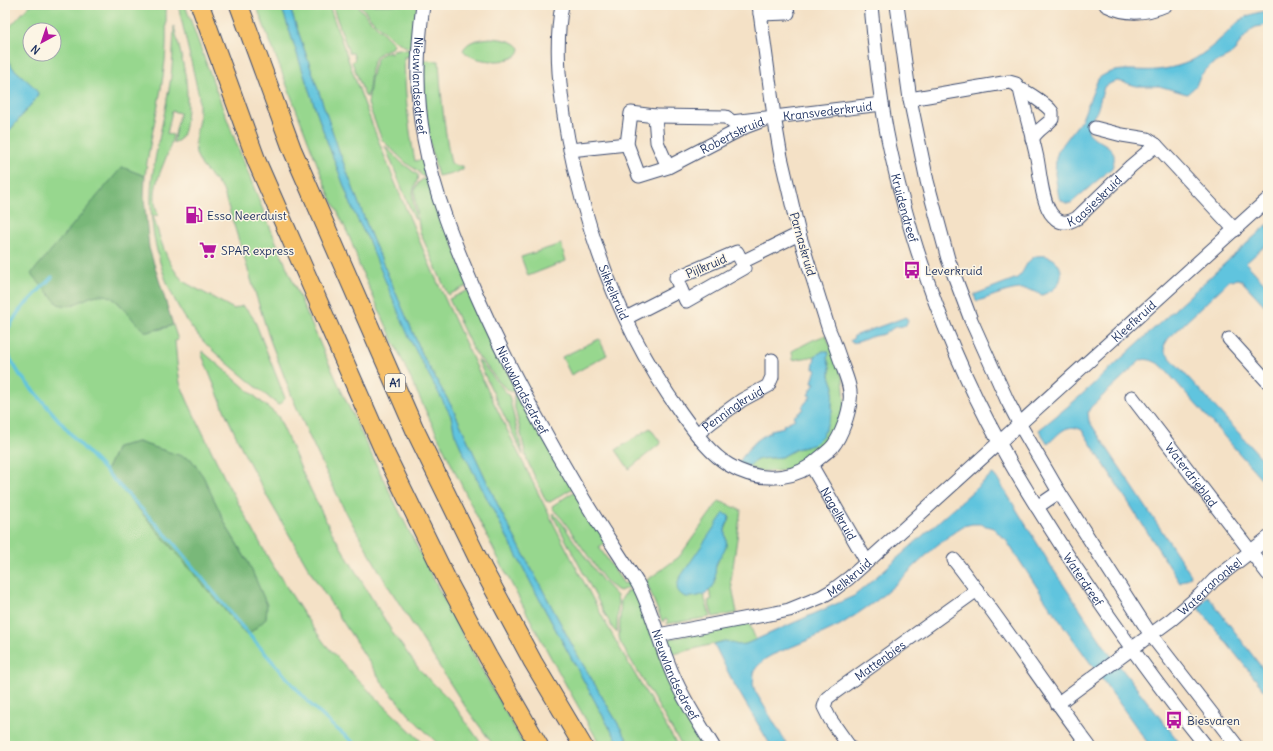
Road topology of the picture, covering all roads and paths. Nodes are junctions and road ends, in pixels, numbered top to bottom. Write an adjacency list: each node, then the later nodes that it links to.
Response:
1 (200, 5): 48 (highway)
2 (239, 5): 49 (highway, A1)
3 (422, 5): 44 (street, Nieuwlandsedreef)
4 (562, 5): 20 (street, Sikkelkruid)
5 (871, 5): 13 (street, Kruidendreef)
6 (897, 5): 12 (street)
7 (1106, 5): 8 (street)
8 (1166, 5)
9 (760, 10): 10 (street); 15 (street, Parnaskruid)
10 (788, 12)
11 (1020, 89): 12 (street); 17 (street, Kaasjeskruid); 17 (street)
12 (910, 99): 32 (street)
13 (882, 104): 15 (street, Kransvederkruid); 34 (street, Kruidendreef)
14 (655, 116): 15 (street, Robertskruid); 18 (street, Robertskruid); 21 (street)
15 (774, 116): 21 (street, Robertskruid); 24 (street, Parnaskruid)
16 (1095, 128): 19 (street)
17 (1032, 139): 19 (street, Kaasjeskruid)
18 (627, 144): 20 (street); 21 (street, Robertskruid)
19 (1156, 145): 23 (street)
20 (570, 150): 27 (street, Sikkelkruid)
21 (668, 167)
22 (1268, 199): 23 (street, Kleefkruid)
23 (1235, 230): 32 (street, Kleefkruid)
24 (799, 234): 25 (street, Pijlkruid); 35 (street, Parnaskruid)
25 (742, 262): 26 (street, Pijlkruid); 26 (street, Pijlkruid)
26 (681, 290): 27 (street, Pijlkruid)
27 (626, 318): 33 (street, Sikkelkruid)
28 (1229, 339): 30 (street)
29 (772, 360): 33 (street, Penningkruid)
30 (1268, 382)
31 (1132, 397): 39 (street, Waterdrieblad)
32 (1020, 425): 34 (street, Kleefkruid); 36 (street)
33 (697, 434): 35 (street, Sikkelkruid)
34 (999, 444): 37 (street, Waterdreef); 41 (street, Melkkruid)
35 (811, 465): 41 (street, Nagelkruid)
36 (1058, 492): 37 (street); 45 (street)
37 (1037, 507): 46 (street, Waterdreef)
38 (1268, 538): 39 (street, Waterranonkel)
39 (1251, 552): 42 (street, Waterdrieblad); 45 (street, Waterranonkel)
40 (954, 560): 43 (street)
41 (867, 562): 44 (street, Melkkruid)
42 (1268, 574)
43 (977, 590): 47 (street); 51 (street, Mattenbies)
44 (658, 635): 50 (street, Nieuwlandsedreef)
45 (1152, 635): 46 (street); 54 (street)
46 (1132, 650): 47 (street); 53 (street, Waterdreef)
47 (1058, 704): 52 (street)
48 (539, 746)
49 (583, 746)
50 (713, 746)
51 (849, 746)
52 (1089, 746)
53 (1206, 746)
54 (1237, 746)

